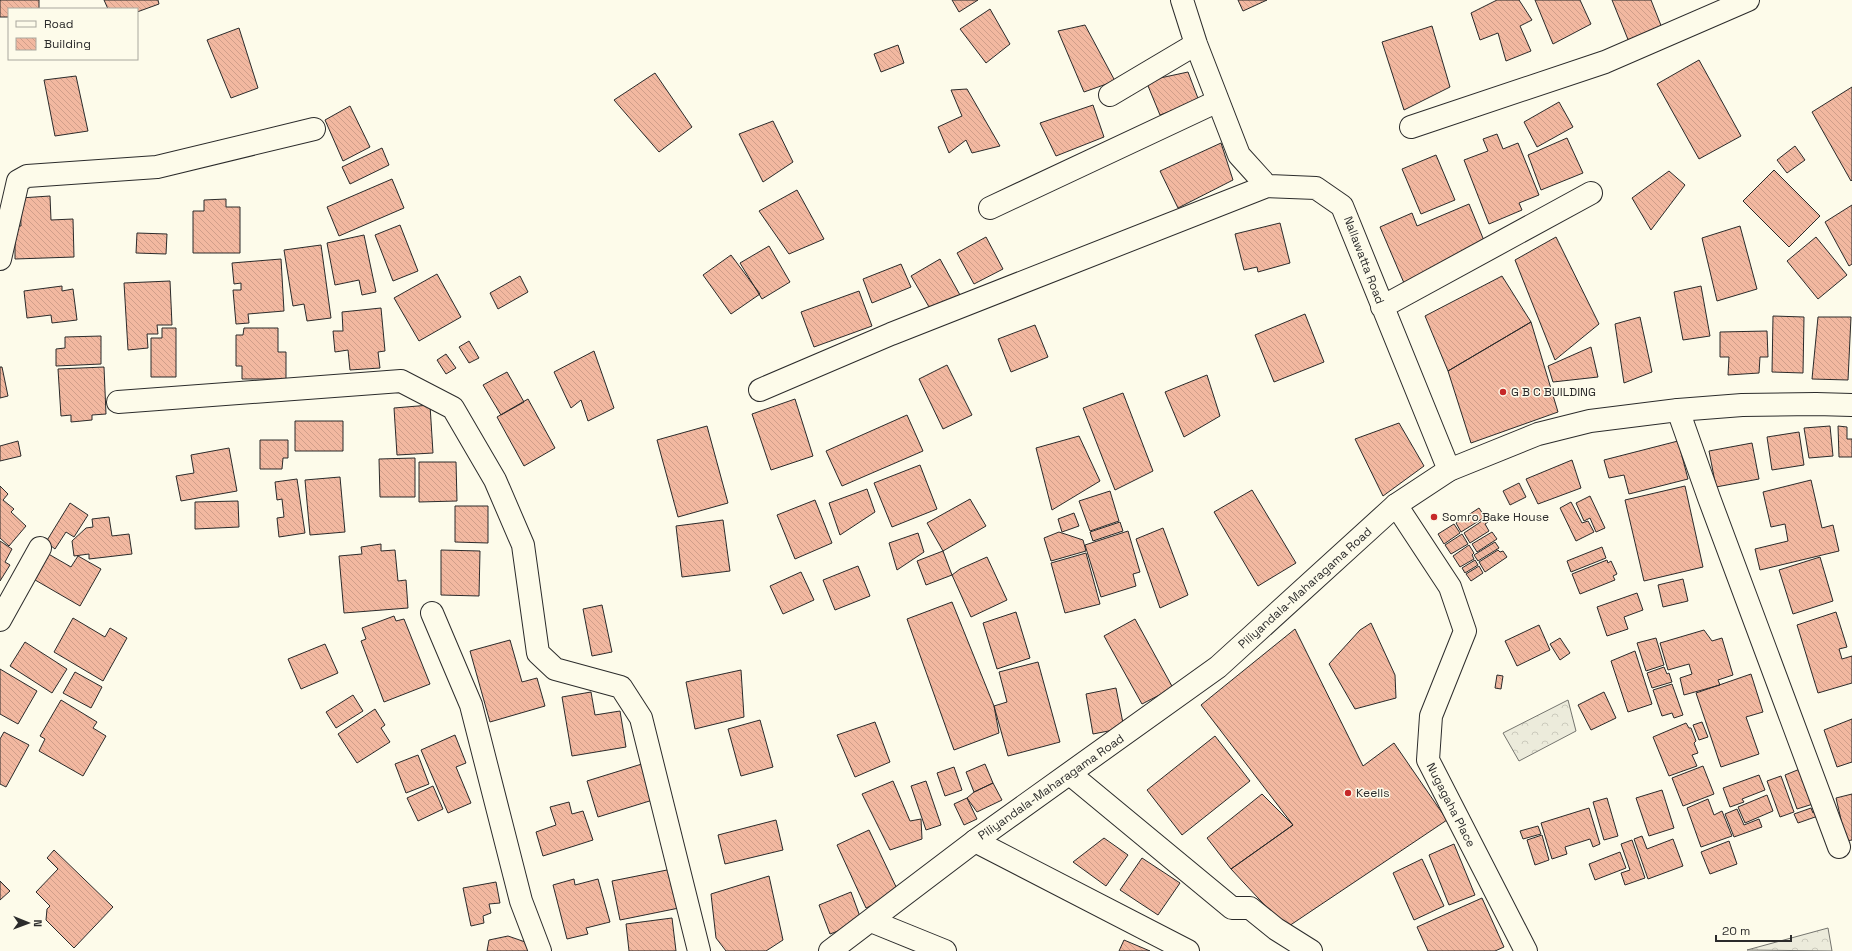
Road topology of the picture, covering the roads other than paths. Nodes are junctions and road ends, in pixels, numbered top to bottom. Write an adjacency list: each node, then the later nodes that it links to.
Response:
1 (1182, 0): 3 (street)
2 (1748, 0): 6 (street)
3 (1196, 44): 4 (street); 5 (street)
4 (1110, 95)
5 (1218, 101): 8 (street); 10 (street)
6 (1411, 127)
7 (314, 128): 11 (street)
8 (1267, 186): 12 (street, Nallawatta Road); 13 (street)
9 (1591, 193): 12 (street)
10 (990, 208)
11 (0, 259)
12 (1382, 307): 17 (street, Nallawatta Road)
13 (760, 390)
14 (118, 402): 27 (street)
15 (1852, 405): 16 (street, Piliyandala-Maharagama Road)
16 (1678, 410): 17 (street, Piliyandala-Maharagama Road); 24 (street)
17 (1449, 470): 18 (street, Piliyandala-Maharagama Road)
18 (1396, 505): 22 (street, Piliyandala-Maharagama Road); 32 (street, Nugagaha Place)
19 (40, 548): 21 (street)
20 (432, 613): 26 (street)
21 (0, 620)
22 (1070, 774): 23 (street, Piliyandala-Maharagama Road); 31 (street)
23 (975, 841): 25 (street, Piliyandala-Maharagama Road); 30 (street)
24 (1839, 847)
25 (871, 921): 28 (street, Piliyandala-Maharagama Road); 29 (street)
26 (540, 951)
27 (698, 951)
28 (830, 951)
29 (945, 951)
30 (1188, 951)
31 (1311, 951)
32 (1526, 951)

